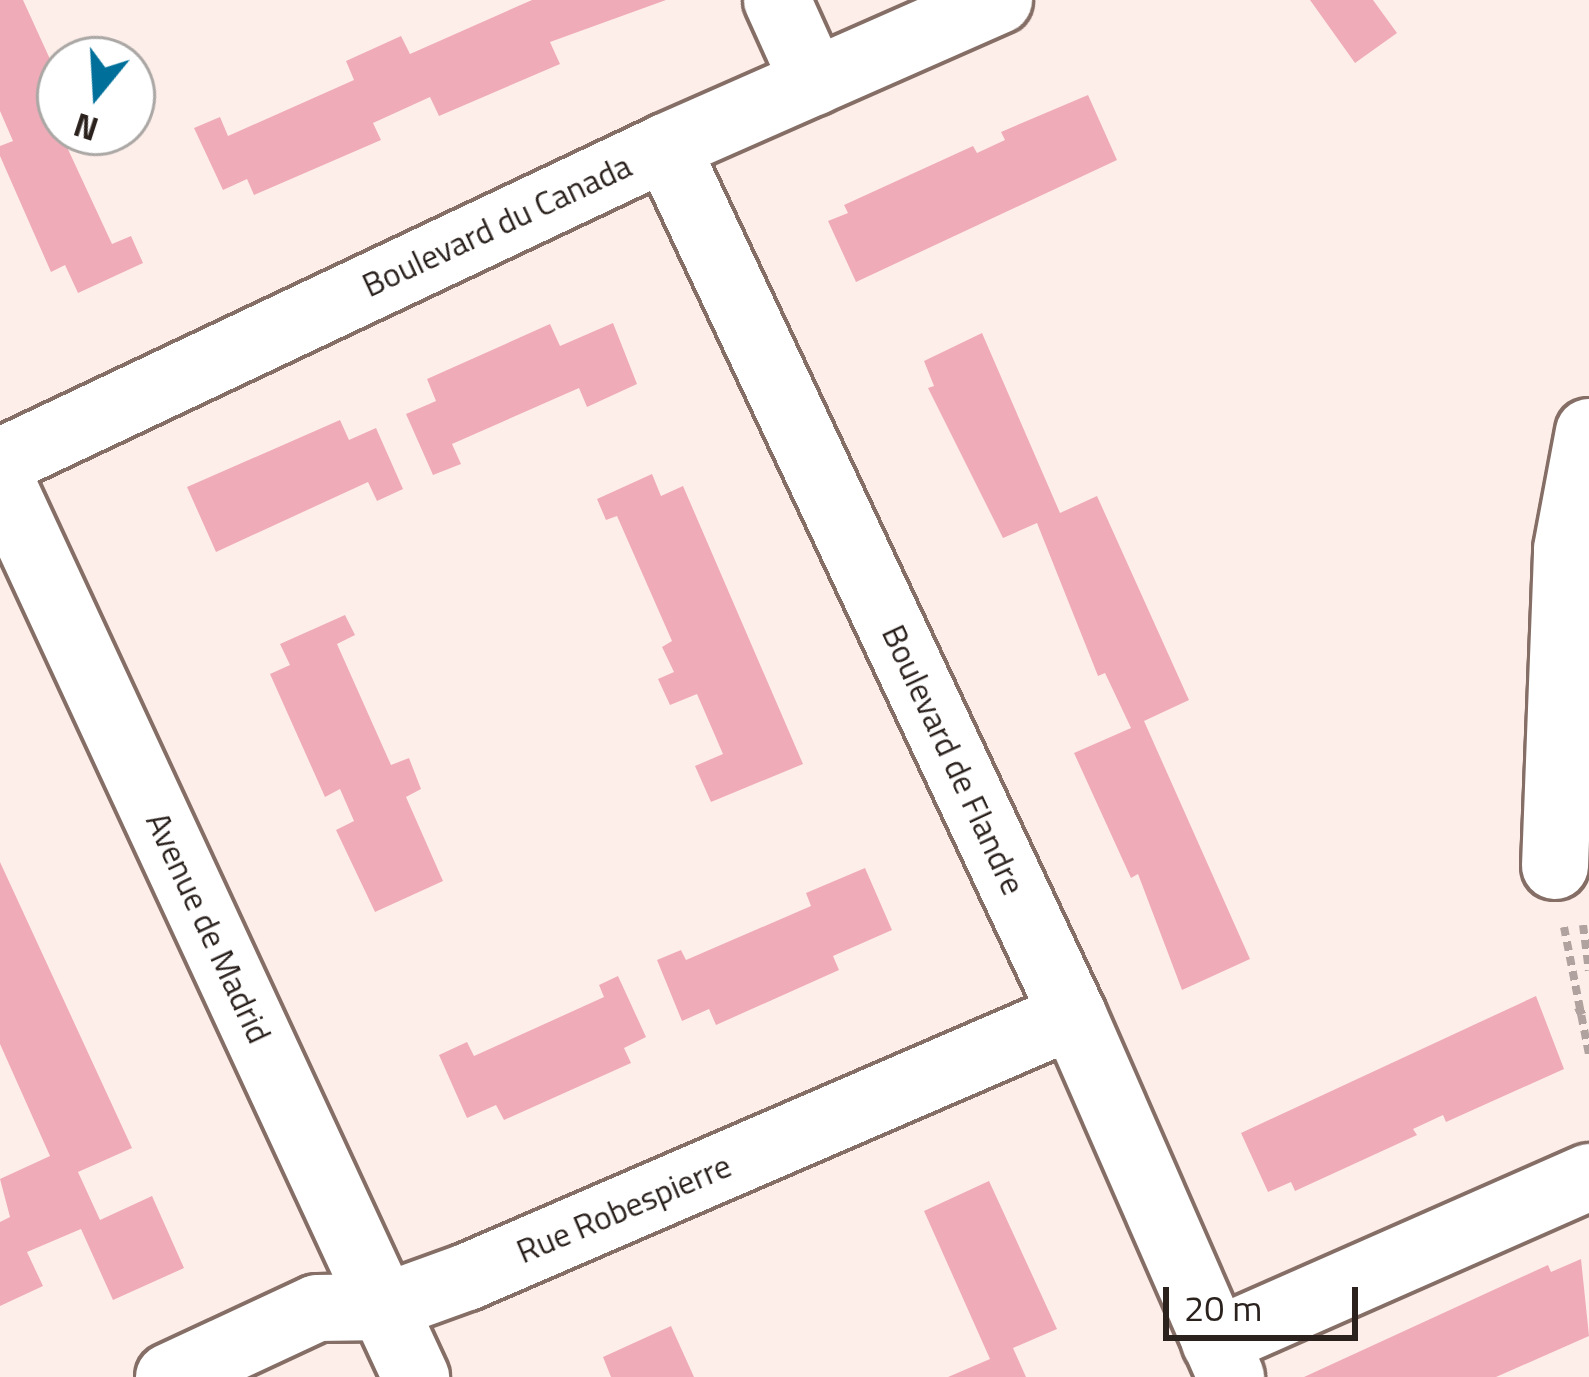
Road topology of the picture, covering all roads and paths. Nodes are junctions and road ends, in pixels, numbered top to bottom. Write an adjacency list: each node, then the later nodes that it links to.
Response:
1 (777, 0): 3 (street)
2 (999, 0): 3 (street, Boulevard du Canada)
3 (814, 82): 4 (street, Boulevard du Canada)
4 (666, 147): 6 (street, Boulevard du Canada); 11 (street, Boulevard de Flandre)
5 (1589, 432): 8 (street)
6 (0, 462)
7 (0, 479): 14 (street, Avenue de Madrid)
8 (1555, 866): 10 (path)
9 (1589, 1007): 10 (path)
10 (1576, 1013): 12 (path)
11 (1073, 1015): 14 (street, Rue Robespierre); 15 (street, Boulevard de Flandre)
12 (1589, 1055)
13 (1589, 1177): 15 (street)
14 (384, 1307): 16 (street, Rue Robespierre); 17 (street, Avenue de Madrid)
15 (1223, 1359)
16 (169, 1377)
17 (416, 1377)

